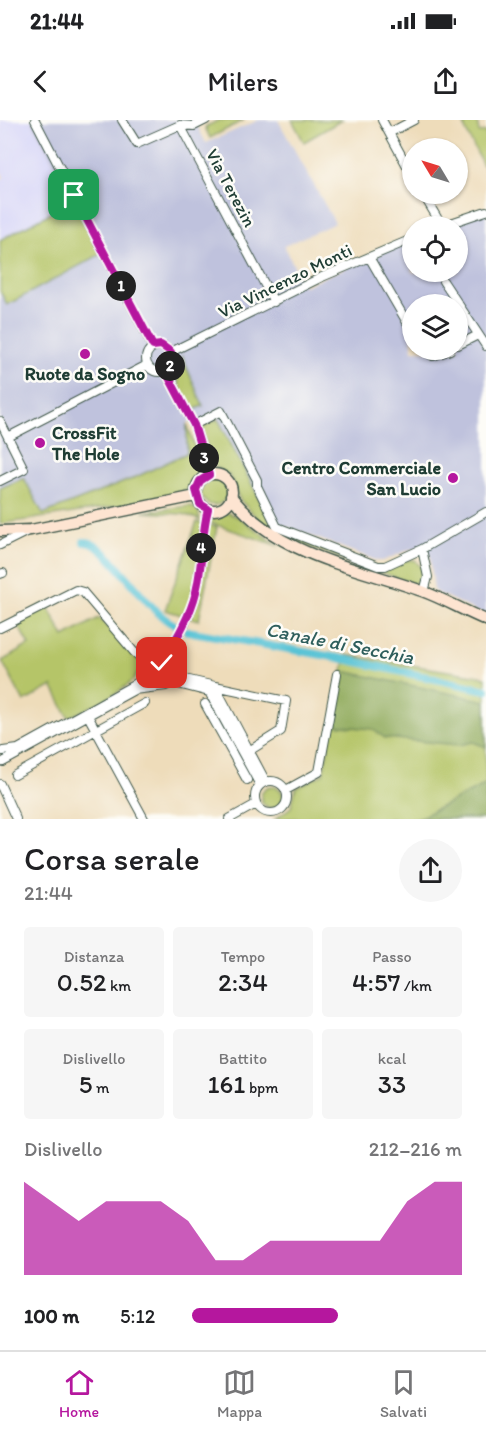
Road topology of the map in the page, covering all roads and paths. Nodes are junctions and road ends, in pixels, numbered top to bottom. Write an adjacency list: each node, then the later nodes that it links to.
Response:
1 (35, 120): 18 (street)
2 (122, 120): 6 (street)
3 (206, 120): 6 (street)
4 (382, 120): 7 (street)
5 (414, 120): 7 (street)
6 (180, 124): 14 (street, Via Terezin)
7 (389, 133): 8 (street)
8 (402, 157)
9 (486, 211): 10 (street)
10 (468, 217)
11 (402, 243): 12 (street, Via Vincenzo Monti)
12 (369, 257): 14 (street, Via Vincenzo Monti); 15 (street)
13 (444, 282): 16 (street)
14 (274, 302): 20 (street, Via Vincenzo Monti)
15 (402, 314)
16 (478, 335): 17 (street); 19 (street)
17 (468, 340)
18 (153, 346): 20 (street); 21 (street)
19 (486, 346)
20 (171, 352): 22 (street)
21 (147, 365): 22 (street); 25 (street)
22 (165, 370): 24 (street)
23 (0, 421): 25 (street)
24 (194, 425): 26 (street); 37 (street)
25 (8, 437): 27 (street)
26 (209, 475): 28 (main road); 29 (main road)
27 (0, 481)
28 (196, 496): 31 (main road); 34 (main road)
29 (231, 496): 30 (main road); 33 (main road)
30 (222, 508): 31 (main road); 33 (main road)
31 (208, 509): 41 (street)
32 (486, 512): 37 (street)
33 (255, 524): 38 (main road)
34 (31, 530): 35 (main road); 36 (street)
35 (0, 531)
36 (0, 545)
37 (422, 549): 38 (street)
38 (424, 592): 39 (main road)
39 (486, 620)
40 (0, 628): 42 (street)
41 (162, 663): 42 (street); 45 (street)
42 (150, 666): 44 (street)
43 (337, 674): 61 (street)
44 (145, 677): 47 (street); 50 (street)
45 (171, 679): 46 (street); 47 (street); 52 (street)
46 (215, 686): 55 (street); 55 (street)
47 (151, 687): 50 (street)
48 (146, 703): 51 (street)
49 (205, 704): 54 (street)
50 (87, 714): 51 (street); 53 (street); 56 (street)
51 (96, 730): 57 (street); 64 (street)
52 (240, 746): 54 (street); 59 (street)
53 (1, 748): 56 (street)
54 (231, 751): 58 (street)
55 (249, 751): 59 (street)
56 (1, 763)
57 (15, 775)
58 (247, 780)
59 (263, 783): 61 (street); 62 (street)
60 (0, 784): 63 (street)
61 (286, 790): 62 (street)
62 (256, 804): 65 (street)
63 (16, 819)
64 (144, 819)
65 (229, 819)

